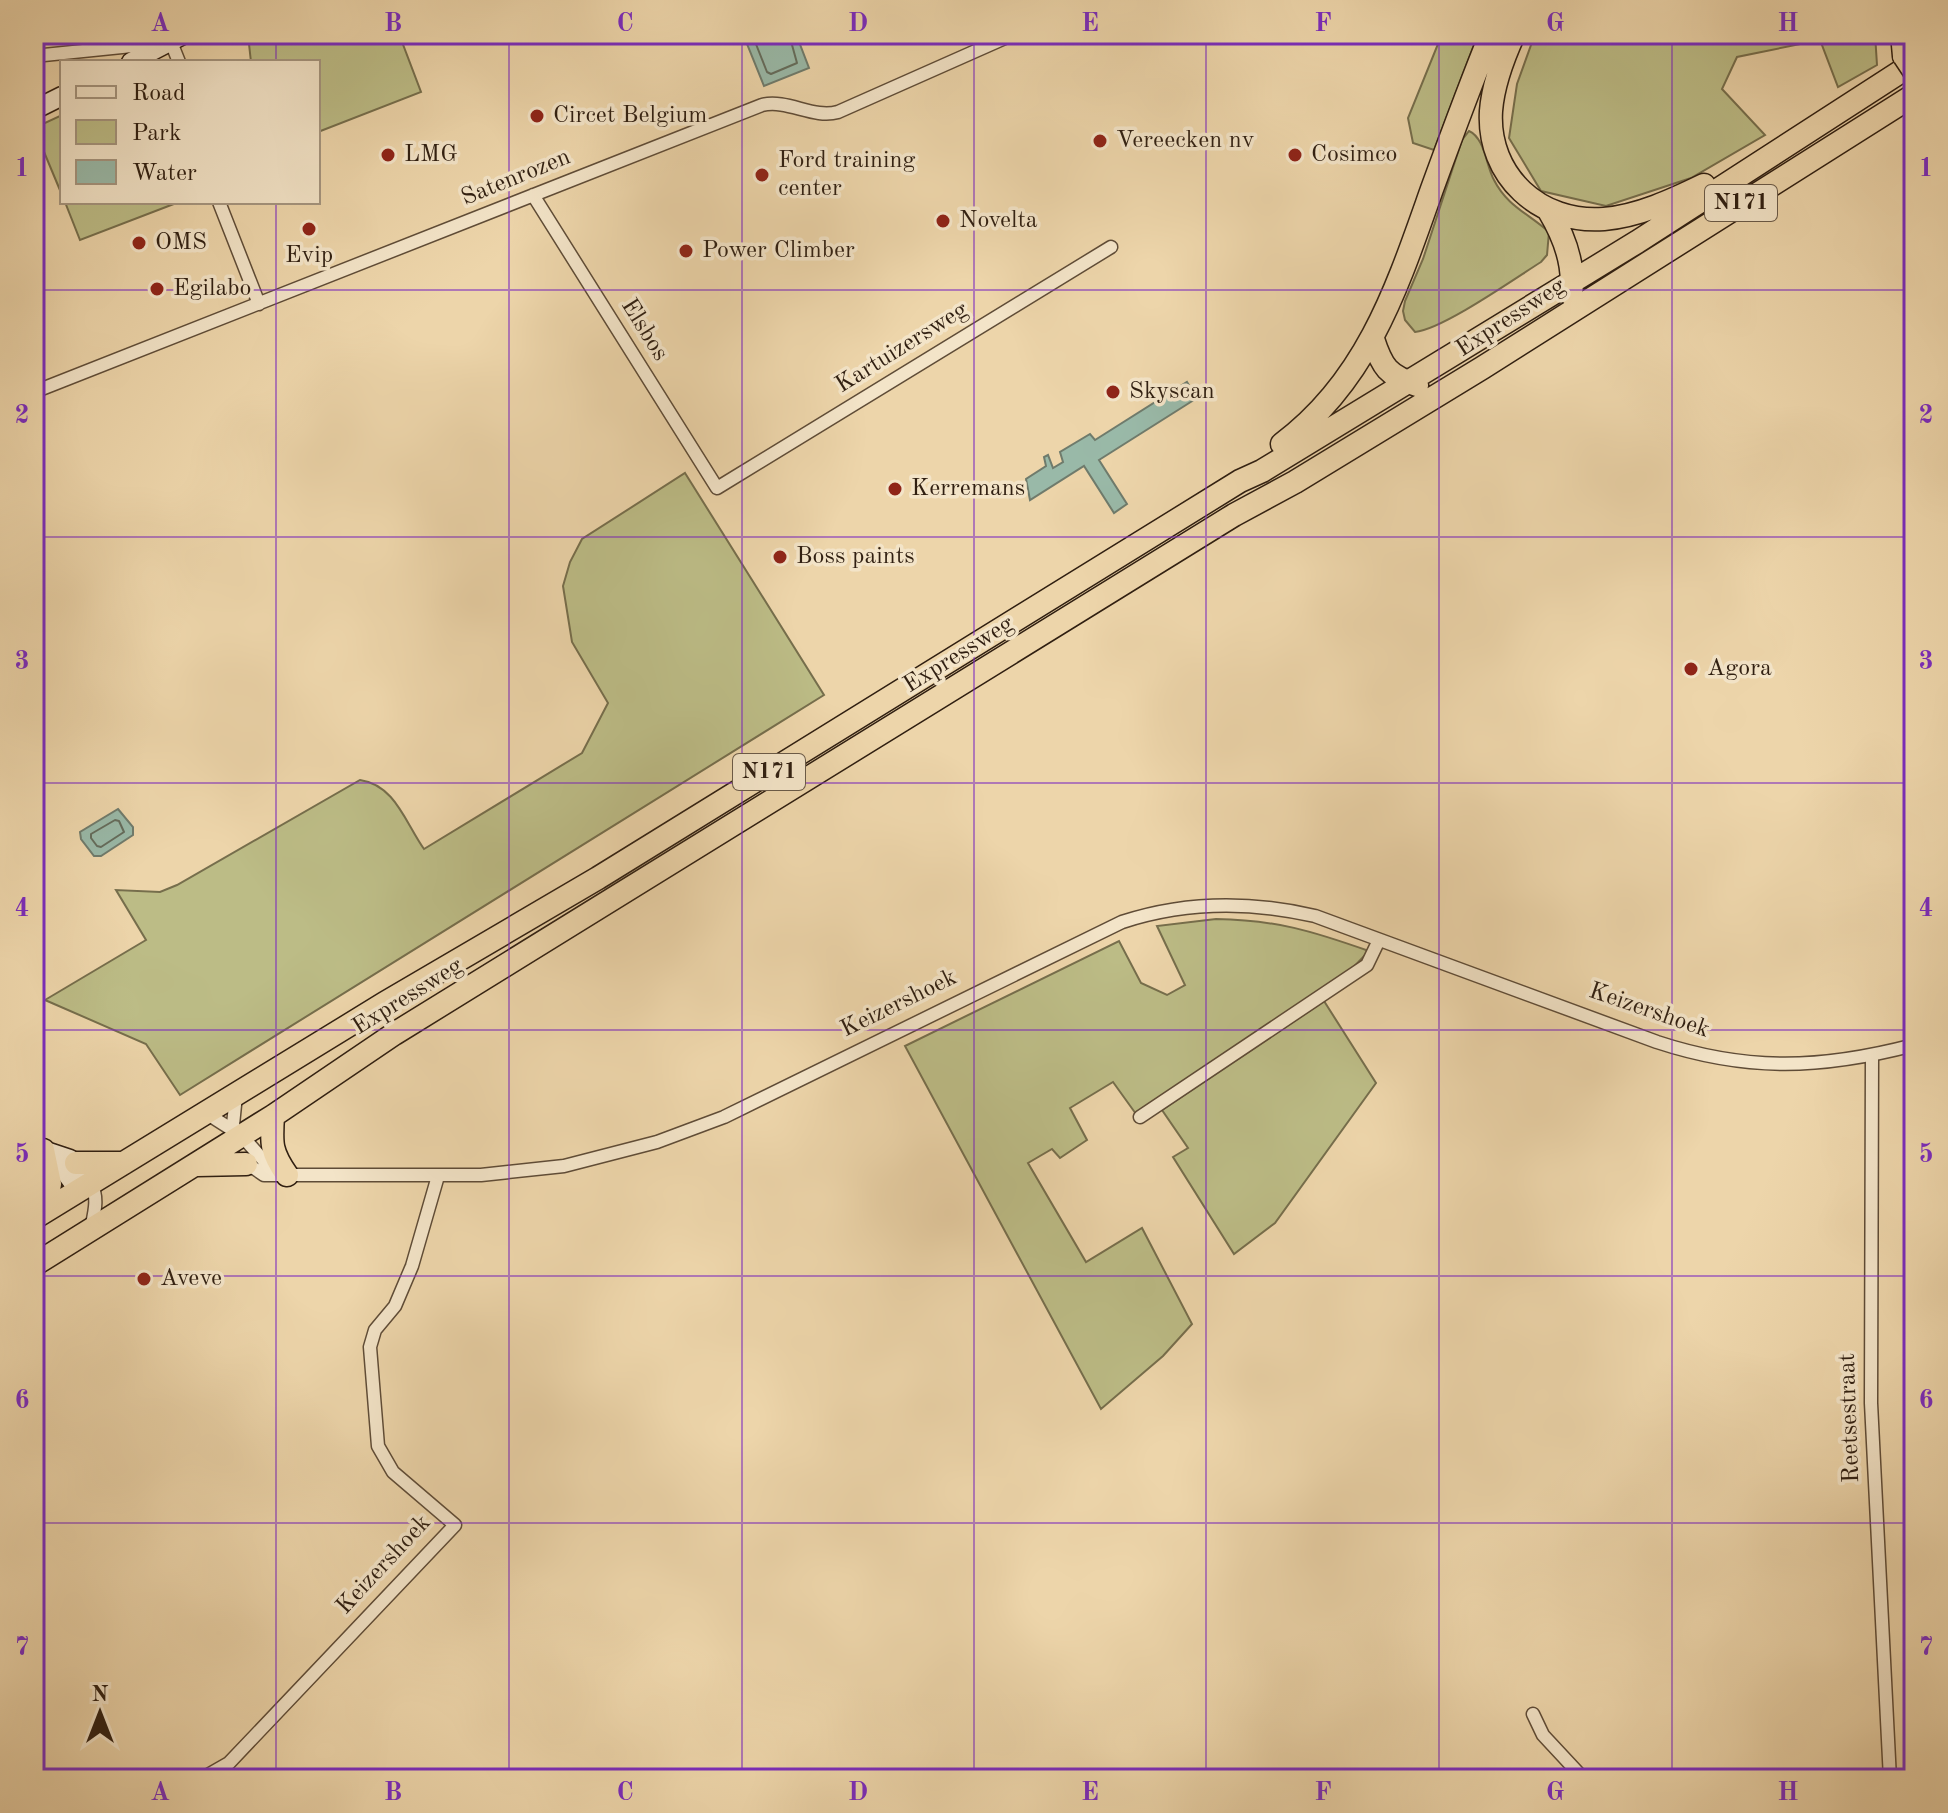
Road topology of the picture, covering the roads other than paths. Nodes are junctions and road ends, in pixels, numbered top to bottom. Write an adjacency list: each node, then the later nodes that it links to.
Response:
1 (1014, 34): 15 (street, Satenrozen)
2 (1491, 34): 22 (highway)
3 (1514, 34): 17 (highway)
4 (1902, 34): 10 (highway, bridge)
5 (178, 38): 6 (street); 7 (street); 8 (street)
6 (34, 56)
7 (135, 60)
8 (179, 60)
9 (1914, 63): 14 (highway, Expressweg / N171)
10 (1914, 71)
11 (1914, 95): 21 (highway, Expressweg / N171)
12 (60, 97): 13 (street)
13 (34, 110)
14 (1784, 146): 17 (highway); 19 (highway, Expressweg / N171)
15 (533, 195): 20 (street, Satenrozen); 27 (street, Elsbos)
16 (220, 204): 20 (street)
17 (1549, 211): 19 (highway)
18 (1111, 247): 27 (street, Kartuizersweg)
19 (1573, 280): 21 (highway); 23 (highway, Expressweg / N171)
20 (259, 304): 25 (street, Satenrozen)
21 (1569, 311): 24 (highway, Expressweg / N171)
22 (1373, 339): 23 (highway); 26 (highway)
23 (1406, 382): 24 (highway); 26 (highway, Expressweg / N171)
24 (1445, 391): 33 (highway, Expressweg / N171)
25 (34, 392)
26 (1240, 481): 31 (highway, Expressweg / N171)
27 (717, 488)
28 (1379, 940): 30 (street, Keizershoek); 34 (street); 42 (street, Keizershoek)
29 (1914, 1045): 30 (street, Keizershoek)
30 (1872, 1056): 49 (street, Reetsestraat)
31 (236, 1095): 32 (highway, Expressweg / N171); 35 (street)
32 (206, 1113): 35 (street); 38 (highway, Expressweg / N171)
33 (273, 1116): 35 (highway, Expressweg / N171); 41 (highway)
34 (1140, 1117)
35 (234, 1136): 39 (street); 40 (highway, Expressweg / N171); 41 (street)
36 (43, 1150): 37 (street); 43 (street); 44 (highway)
37 (76, 1163): 38 (highway); 43 (street)
38 (125, 1163): 43 (highway, Expressweg / N171)
39 (246, 1164): 40 (highway); 41 (street, Keizershoek)
40 (197, 1165): 43 (highway, Expressweg / N171)
41 (287, 1175): 42 (street, Keizershoek)
42 (438, 1176): 47 (street, Keizershoek)
43 (93, 1206): 44 (highway, Expressweg / N171); 45 (highway, Expressweg / N171)
44 (39, 1214)
45 (34, 1265)
46 (1533, 1714): 48 (street)
47 (201, 1779)
48 (1584, 1779)
49 (1890, 1779)

